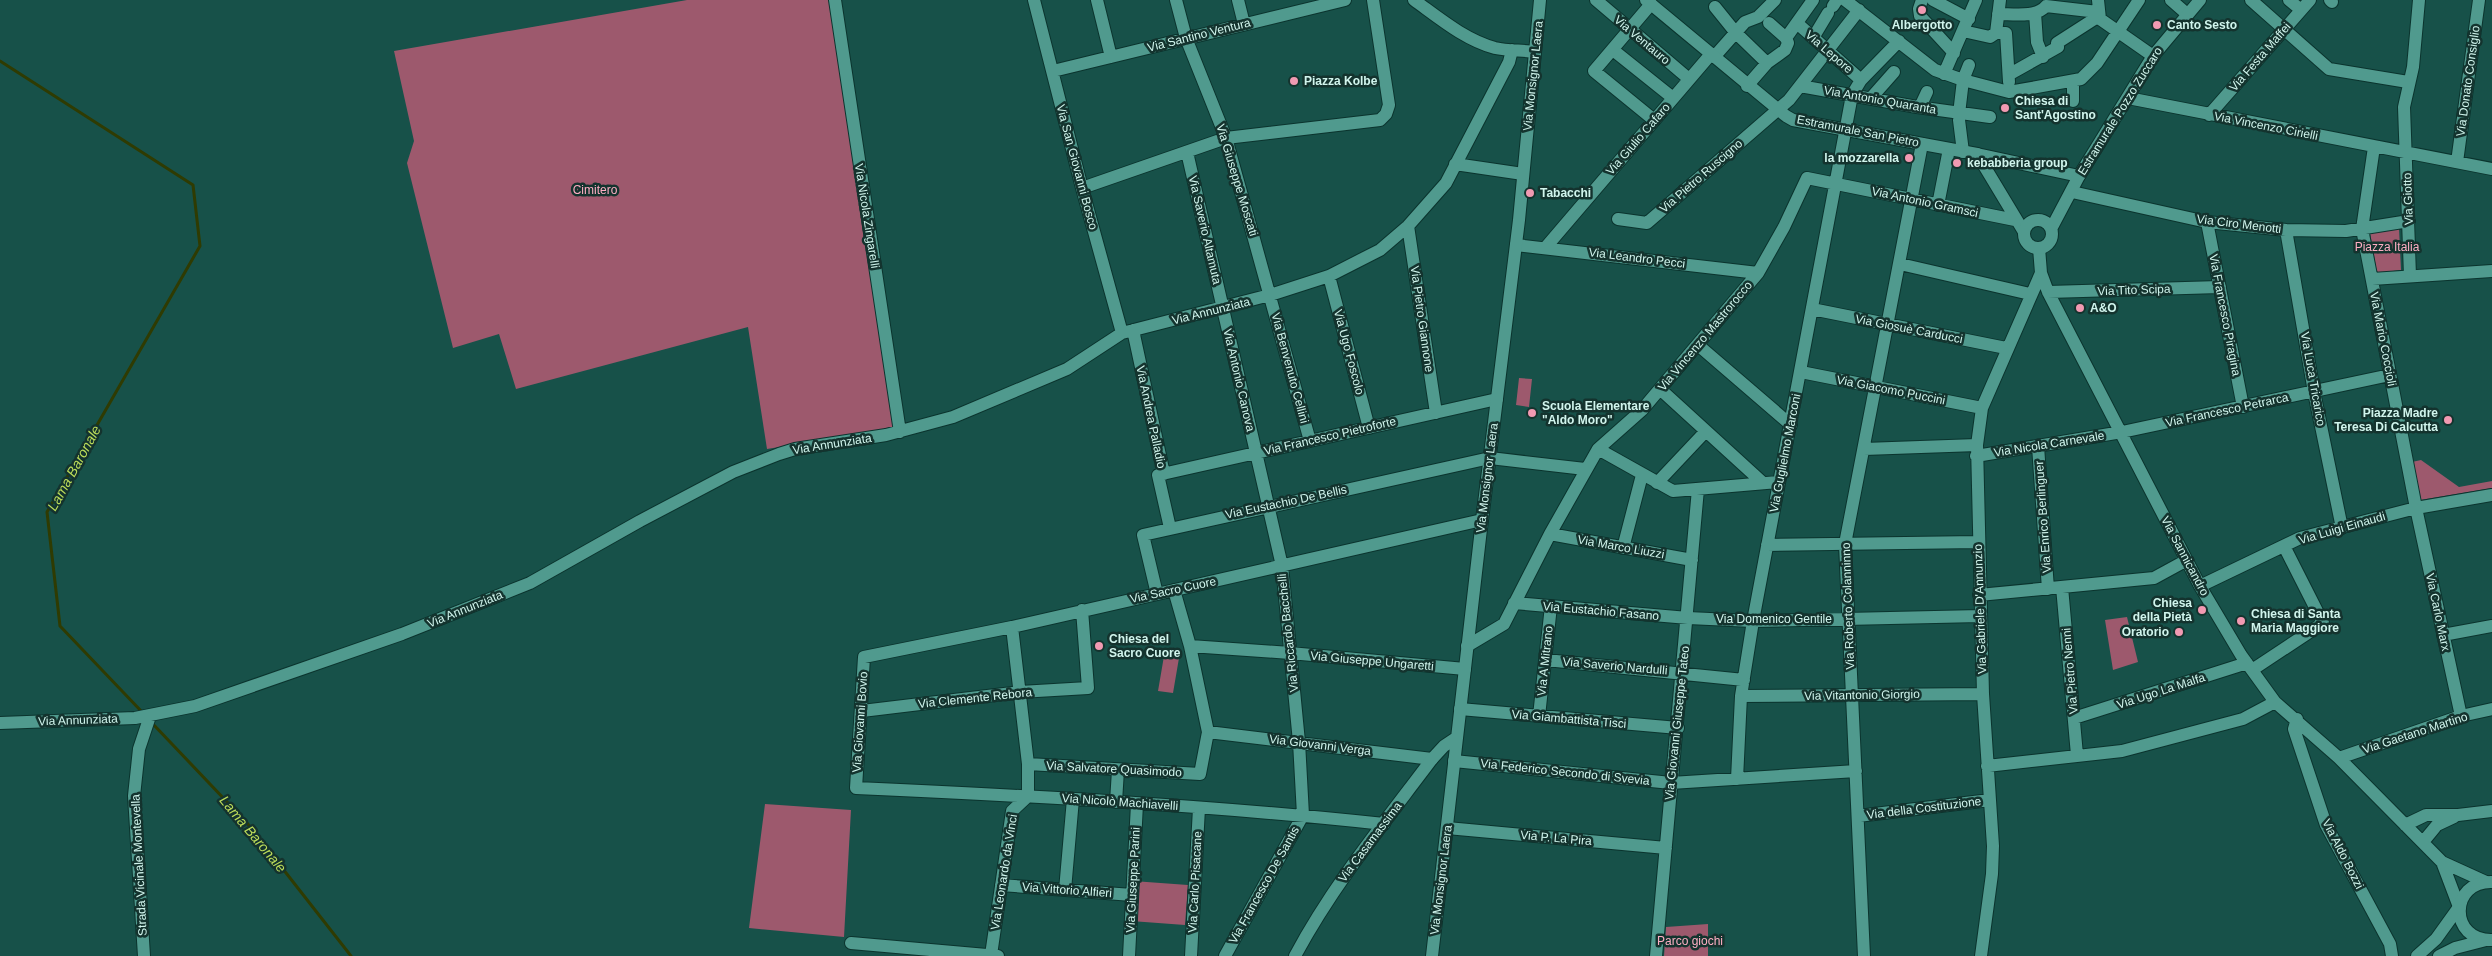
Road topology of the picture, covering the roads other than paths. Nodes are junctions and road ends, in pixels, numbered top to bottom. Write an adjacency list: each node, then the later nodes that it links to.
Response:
1 (835, 0): 144 (street, Via Nicola Zingarelli)
2 (1034, 0): 60 (street, Via San Giovanni Bosco)
3 (1097, 0): 56 (street)
4 (1176, 0): 45 (street, Via Giuseppe Moscati)
5 (1238, 0): 36 (street)
6 (1344, 0): 36 (street, Via Santino Ventura)
7 (1373, 0): 85 (street)
8 (1414, 0): 49 (street)
9 (1540, 0): 51 (street, Via Monsignor Laera)
10 (1596, 0): 39 (street, Via Ventauro)
11 (1775, 0): 43 (street, Via Giulio Cafaro)
12 (1813, 0): 38 (street)
13 (1845, 0): 30 (street)
14 (1922, 0): 53 (street)
15 (1933, 0): 35 (street)
16 (1976, 0): 35 (street)
17 (2000, 0): 33 (street)
18 (2139, 0): 41 (street)
19 (2171, 0): 34 (street)
20 (2200, 0): 34 (street, Estramurale Pozzo Zuccaro)
21 (2251, 0): 40 (street)
22 (2289, 0): 31 (street)
23 (2310, 0): 31 (street, Via Festa Maffei)
24 (2419, 0): 68 (street, Via Giotto)
25 (2479, 0): 93 (street, Via Donato Consiglio)
26 (1648, 2): 39 (street); 54 (street, Estramurale San Pietro)
27 (1833, 6): 47 (street)
28 (1714, 8): 43 (street)
29 (2098, 9): 32 (street); 41 (street); 57 (street)
30 (1859, 10): 48 (street); 52 (street, Via Pietro Ruscigno)
31 (2301, 10): 40 (street, Via Festa Maffei)
32 (2035, 12): 33 (street); 57 (street)
33 (1998, 14): 44 (street)
34 (2187, 14): 55 (street, Estramurale Pozzo Zuccaro)
35 (1969, 19): 42 (street)
36 (1244, 24): 45 (street, Via Santino Ventura)
37 (1769, 24): 46 (street)
38 (1798, 24): 46 (street); 47 (street, Via Lepore)
39 (1630, 29): 50 (street); 64 (street, Via Ventauro)
40 (2284, 29): 68 (street); 80 (street, Via Festa Maffei)
41 (2118, 30): 55 (street); 67 (street)
42 (1964, 32): 44 (street); 53 (street)
43 (1736, 33): 54 (street, Via Giulio Cafaro); 58 (street)
44 (1996, 33): 63 (street)
45 (1186, 38): 56 (street, Via Santino Ventura); 85 (street, Via Giuseppe Moscati)
46 (1786, 38): 58 (street)
47 (1813, 38): 52 (street, Via Lepore)
48 (1899, 41): 62 (street); 65 (street, Via Guglielmo Marconi)
49 (1512, 50): 51 (street); 94 (street, Via Annunziata)
50 (1613, 50): 74 (street); 83 (street)
51 (1535, 52): 96 (street, Via Monsignor Laera)
52 (1829, 52): 65 (street, Via Lepore); 70 (street, Via Pietro Ruscigno)
53 (1954, 53): 62 (street)
54 (1712, 56): 64 (street, Via Giulio Cafaro); 69 (street, Estramurale San Pietro)
55 (2154, 56): 76 (street, Estramurale Pozzo Zuccaro)
56 (1111, 57): 60 (street, Via Santino Ventura)
57 (2034, 57): 63 (street)
58 (1766, 63): 69 (street)
59 (1969, 65): 66 (street)
60 (1053, 71): 99 (street, Via San Giovanni Bosco)
61 (1894, 72): 75 (street)
62 (1944, 74): 66 (street)
63 (2010, 74): 72 (street)
64 (1689, 80): 74 (street, Via Giulio Cafaro)
65 (1861, 80): 73 (street, Via Guglielmo Marconi)
66 (1963, 80): 72 (street); 81 (street)
67 (2072, 81): 72 (street); 77 (street)
68 (2408, 82): 91 (street, Via Giotto)
69 (1747, 86): 79 (street, Estramurale San Pietro)
70 (1800, 86): 73 (street, Via Antonio Quaranta); 79 (street, Via Pietro Ruscigno)
71 (1927, 92): 78 (street)
72 (2009, 92)
73 (1852, 96): 75 (street, Via Antonio Quaranta); 84 (street, Via Guglielmo Marconi)
74 (1673, 98): 83 (street, Via Giulio Cafaro)
75 (1871, 98): 78 (street, Via Antonio Quaranta)
76 (2128, 98): 80 (street, Via Vincenzo Cirielli); 97 (street, Estramurale Pozzo Zuccaro)
77 (2072, 101)
78 (1920, 107): 81 (street, Via Antonio Quaranta)
79 (1777, 111): 84 (street, Estramurale San Pietro); 103 (street, Via Pietro Ruscigno)
80 (2209, 114): 87 (street, Via Vincenzo Cirielli)
81 (1959, 116): 82 (street, Via Antonio Quaranta); 90 (street)
82 (1990, 117)
83 (1654, 120): 113 (street, Via Giulio Cafaro)
84 (1846, 128): 86 (street, Estramurale San Pietro); 98 (street, Via Guglielmo Marconi)
85 (1226, 138): 89 (street); 125 (street, Via Giuseppe Moscati)
86 (1922, 144): 88 (street, Estramurale San Pietro); 101 (street, Via Roberto Colanninno)
87 (2374, 146): 91 (street, Via Vincenzo Cirielli); 109 (street, Via Mario Coccioli)
88 (1949, 149): 90 (street, Estramurale San Pietro); 102 (street)
89 (1188, 152): 99 (street); 126 (street, Via Saverio Altamuta)
90 (1963, 152): 92 (street, Estramurale San Pietro)
91 (2405, 152): 93 (street, Via Vincenzo Cirielli); 105 (street, Via Giotto)
92 (1977, 154): 97 (street, Estramurale San Pietro); 104 (street)
93 (2457, 162): 95 (street, Via Vincenzo Cirielli)
94 (1455, 164): 96 (street); 107 (street, Via Annunziata)
95 (2492, 169)
96 (1524, 174): 112 (street, Via Monsignor Laera)
97 (2079, 176): 100 (street, Estramurale Pozzo Zuccaro)
98 (1835, 184): 101 (street, Via Antonio Gramsci); 117 (street, Via Vincenzo Mastrorocco); 127 (street, Via Guglielmo Marconi)
99 (1082, 188): 129 (street, Via San Giovanni Bosco)
100 (2072, 192): 106 (street, Via Ciro Menotti); 108 (street, Estramurale Pozzo Zuccaro)
101 (1911, 199): 102 (street, Via Antonio Gramsci); 115 (street, Via Roberto Colanninno)
102 (1938, 205): 104 (street, Via Antonio Gramsci)
103 (1618, 219)
104 (2016, 220): 111 (street)
105 (2409, 221): 109 (street, Via Ciro Menotti); 120 (street, Via Giotto)
106 (2207, 222): 110 (street, Via Ciro Menotti); 122 (street, Via Francesco Piragina)
107 (1408, 226): 119 (street, Via Annunziata); 140 (street, Via Pietro Giannone)
108 (2051, 229): 111 (street); 114 (street)
109 (2362, 229): 110 (street, Via Ciro Menotti); 121 (street, Via Mario Coccioli)
110 (2286, 230): 136 (street, Via Luca Tricarico)
111 (2024, 232): 114 (street)
112 (1516, 244): 113 (street, Via Leandro Pecci); 137 (street, Via Monsignor Laera)
113 (1546, 247): 117 (street, Via Leandro Pecci)
114 (2039, 248): 118 (street, Via Sannicandro)
115 (1900, 264): 124 (street); 128 (street, Via Roberto Colanninno)
116 (2492, 271): 120 (street)
117 (1758, 273): 130 (street, Via Vincenzo Mastrorocco)
118 (2041, 273): 123 (street, Via Sannicandro); 124 (street, Via Gabriele D'Annunzio)
119 (1329, 276): 125 (street, Via Annunziata); 142 (street, Via Ugo Foscolo)
120 (2410, 276): 121 (street)
121 (2372, 279): 133 (street, Via Mario Coccioli)
122 (2220, 287): 123 (street, Via Tito Scipa); 138 (street, Via Francesco Piragina)
123 (2048, 292): 145 (street, Via Sannicandro)
124 (2030, 294): 131 (street, Via Gabriele D'Annunzio)
125 (1270, 296): 126 (street, Via Annunziata); 146 (street, Via Benvenuto Cellini)
126 (1223, 308): 129 (street, Via Annunziata); 151 (street, Via Antonio Canova)
127 (1812, 309): 128 (street, Via Giosuè Carducci); 132 (street, Via Guglielmo Marconi)
128 (1888, 324): 131 (street, Via Giosuè Carducci); 134 (street, Via Roberto Colanninno)
129 (1128, 332): 144 (street, Via Annunziata); 154 (street, Via Andrea Palladio)
130 (1698, 345): 135 (street, Via Vincenzo Mastrorocco); 141 (street)
131 (2006, 348): 139 (street, Via Gabriele D'Annunzio)
132 (1801, 372): 134 (street, Via Giacomo Puccini); 141 (street, Via Guglielmo Marconi)
133 (2390, 375): 136 (street, Via Francesco Petrarca); 162 (street, Via Mario Coccioli)
134 (1876, 386): 139 (street, Via Giacomo Puccini); 149 (street, Via Roberto Colanninno)
135 (1660, 389): 143 (street); 148 (street, Via Vincenzo Mastrorocco)
136 (2314, 392): 138 (street, Via Francesco Petrarca); 165 (street, Via Luca Tricarico)
137 (1497, 399): 140 (street, Via Francesco Pietroforte); 152 (street, Via Monsignor Laera)
138 (2243, 407): 145 (street, Via Francesco Petrarca)
139 (1982, 408): 150 (street, Via Gabriele D'Annunzio)
140 (1436, 413): 142 (street, Via Francesco Pietroforte)
141 (1791, 426): 156 (street, Via Guglielmo Marconi)
142 (1369, 428): 146 (street, Via Francesco Pietroforte)
143 (1706, 431): 157 (street); 158 (street)
144 (900, 432): 208 (street, Via Annunziata)
145 (2122, 432): 147 (street, Via Nicola Carnevale); 173 (street, Via Sannicandro)
146 (1310, 441): 151 (street, Via Francesco Pietroforte)
147 (2038, 446): 150 (street, Via Nicola Carnevale); 177 (street, Via Enrico Berlinguer)
148 (1598, 449): 153 (street, Via Vincenzo Mastrorocco); 155 (street)
149 (1864, 449): 150 (street, Via Nicola Carnevale); 168 (street, Via Roberto Colanninno)
150 (1976, 450): 167 (street, Via Gabriele D'Annunzio)
151 (1256, 453): 154 (street, Via Francesco Pietroforte); 161 (street, Via Riccardo Bacchelli)
152 (1490, 458): 153 (street, Via Eustachio De Bellis); 161 (street, Via Eustachio De Bellis); 163 (street, Via Monsignor Laera)
153 (1586, 469): 166 (street, Via Vincenzo Mastrorocco)
154 (1164, 474): 164 (street, Via Andrea Palladio)
155 (1642, 475): 157 (street); 171 (street)
156 (1778, 482): 158 (street); 169 (street, Via Guglielmo Marconi)
157 (1658, 483): 159 (street)
158 (1763, 483): 159 (street)
159 (1698, 489): 172 (street, Via Giovanni Giuseppe Tateo)
160 (2492, 495): 162 (street, Via Luigi Einaudi)
161 (1268, 506): 164 (street, Via Eustachio De Bellis); 174 (street, Via Riccardo Bacchelli)
162 (2416, 508): 165 (street, Via Luigi Einaudi); 190 (street, Via Carlo Marx)
163 (1482, 520): 174 (street, Via Sacro Cuore); 192 (street, Via Monsignor Laera)
164 (1170, 528): 179 (street, Via Eustachio De Bellis)
165 (2342, 528): 170 (street, Via Luigi Einaudi)
166 (1550, 534): 171 (street, Via Marco Liuzzi); 181 (street, Via Vincenzo Mastrorocco)
167 (1978, 542): 168 (street); 180 (street, Via Gabriele D'Annunzio)
168 (1845, 544): 169 (street); 186 (street, Via Roberto Colanninno)
169 (1768, 545): 187 (street, Via Guglielmo Marconi)
170 (2284, 546): 175 (street, Via Luigi Einaudi); 196 (street, Via Ugo La Malfa)
171 (1624, 548): 172 (street, Via Marco Liuzzi)
172 (1692, 560): 185 (street, Via Giovanni Giuseppe Tateo)
173 (2187, 560): 175 (street, Via Sannicandro); 176 (street)
174 (1282, 566): 178 (street, Via Sacro Cuore); 193 (street, Via Riccardo Bacchelli)
175 (2200, 586): 196 (street, Via Sannicandro)
176 (2062, 587): 177 (street); 211 (street, Via Pietro Nenni)
177 (2048, 589): 180 (street)
178 (1174, 590): 179 (street, Via Sacro Cuore); 191 (street)
179 (1157, 594): 183 (street, Via Sacro Cuore)
180 (1979, 595): 184 (street, Via Gabriele D'Annunzio)
181 (1514, 603): 182 (street, Via Eustachio Fasano); 192 (street, Via Vincenzo Mastrorocco)
182 (1551, 606): 185 (street, Via Eustachio Fasano); 195 (street, Via A Mitrano)
183 (1082, 610): 188 (street, Via Sacro Cuore); 200 (street, Via Clemente Rebora)
184 (1980, 616): 186 (street, Via Domenico Gentile); 201 (street, Via Gabriele D'Annunzio)
185 (1688, 618): 187 (street, Via Domenico Gentile); 198 (street, Via Giovanni Giuseppe Tateo)
186 (1848, 618): 187 (street, Via Domenico Gentile); 202 (street, Via Roberto Colanninno)
187 (1753, 621): 199 (street, Via Guglielmo Marconi)
188 (1012, 626): 194 (street, Via Sacro Cuore); 200 (street)
189 (2492, 626): 190 (street)
190 (2443, 635): 210 (street, Via Carlo Marx)
191 (1190, 646): 193 (street, Via Giuseppe Ungaretti); 215 (street)
192 (1467, 646): 197 (street, Via Monsignor Laera)
193 (1290, 653): 197 (street, Via Giuseppe Ungaretti); 217 (street, Via Riccardo Bacchelli)
194 (864, 657): 207 (street, Via Giovanni Bovio)
195 (1546, 660): 198 (street, Via Saverio Nardulli); 209 (street, Via A Mitrano)
196 (2250, 667): 204 (street, Via Sannicandro); 211 (street, Via Ugo La Malfa)
197 (1465, 670): 205 (street, Via Monsignor Laera)
198 (1682, 673): 199 (street, Via Saverio Nardulli); 214 (street, Via Giovanni Giuseppe Tateo)
199 (1744, 680): 203 (street, Via Guglielmo Marconi)
200 (1020, 692): 207 (street, Via Clemente Rebora); 222 (street)
201 (1983, 694): 202 (street, Via Vitantonio Giorgio); 223 (street, Via Gabriele D'Annunzio)
202 (1851, 695): 203 (street, Via Vitantonio Giorgio); 225 (street, Via Roberto Colanninno)
203 (1741, 696): 226 (street, Via Guglielmo Marconi)
204 (2275, 702): 212 (street, Via Sannicandro); 218 (street)
205 (1460, 709): 209 (street, Via Giambattista Tisci); 216 (street, Via Monsignor Laera)
206 (2492, 709): 210 (street, Via Gaetano Martino)
207 (862, 711): 228 (street, Via Giovanni Bovio)
208 (150, 716): 213 (street, Via Annunziata); 252 (street, Strada Vicinale Montevella)
209 (1539, 716): 214 (street, Via Giambattista Tisci)
210 (2461, 716): 219 (street, Via Gaetano Martino)
211 (2074, 718): 218 (street, Via Pietro Nenni)
212 (2297, 719): 219 (street, Via Sannicandro); 262 (street, Via Aldo Bozzi)
213 (0, 723)
214 (1678, 728): 227 (street, Via Giovanni Giuseppe Tateo)
215 (1208, 732): 217 (street, Via Giovanni Verga); 224 (street, Via Salvatore Quasimodo)
216 (1456, 738): 220 (street, Via Casamassima); 221 (street, Via Monsignor Laera)
217 (1299, 742): 220 (street, Via Giovanni Verga); 236 (street, Via Riccardo Bacchelli)
218 (2077, 755): 223 (street)
219 (2339, 758): 240 (street, Via Sannicandro)
220 (1432, 759): 239 (street, Via Casamassima)
221 (1454, 761): 227 (street, Via Federico Secondo di Svevia); 241 (street, Via Monsignor Laera)
222 (1028, 764): 224 (street, Via Salvatore Quasimodo); 229 (street)
223 (1987, 766): 231 (street, Via Gabriele D'Annunzio)
224 (1118, 770): 232 (street)
225 (1856, 771): 226 (street, Via Federico Secondo di Svevia); 238 (street, Via Roberto Colanninno)
226 (1737, 779): 227 (street, Via Federico Secondo di Svevia)
227 (1671, 783): 243 (street, Via Giovanni Giuseppe Tateo)
228 (856, 788): 229 (street, Via Nicolò Machiavelli)
229 (1028, 796): 230 (street, Via Nicolò Machiavelli); 246 (street, Via Leonardo da Vinci)
230 (1073, 799): 232 (street, Via Nicolò Machiavelli); 247 (street)
231 (1990, 800): 238 (street, Via della Costituzione); 261 (street, Via Gabriele D'Annunzio)
232 (1116, 802): 233 (street, Via Nicolò Machiavelli)
233 (1137, 804): 234 (street, Via Nicolò Machiavelli); 248 (street, Via Giuseppe Parini)
234 (1199, 808): 236 (street, Via Nicolò Machiavelli); 255 (street, Via Carlo Pisacane)
235 (2492, 811): 237 (street)
236 (1303, 815): 239 (street, Via Nicolò Machiavelli); 256 (street, Via Francesco De Santis)
237 (2458, 815): 240 (street); 242 (street)
238 (1858, 816): 260 (street, Via Roberto Colanninno)
239 (1384, 824): 257 (street, Via Casamassima)
240 (2405, 825): 242 (street, Via Sannicandro)
241 (1447, 828): 243 (street, Via P. La Pira); 258 (street, Via Monsignor Laera)
242 (2423, 842): 244 (street, Via Sannicandro)
243 (1666, 848): 259 (street, Via Giovanni Giuseppe Tateo)
244 (2442, 862): 245 (street); 249 (street)
245 (2489, 882): 249 (street)
246 (1001, 885): 247 (street, Via Vittorio Alfieri); 253 (street, Via Leonardo da Vinci)
247 (1065, 890): 248 (street, Via Vittorio Alfieri)
248 (1132, 895): 254 (street, Via Giuseppe Parini)
249 (2459, 907): 250 (street); 263 (street)
250 (2492, 940): 264 (street)
251 (851, 943): 253 (street)
252 (144, 956)
253 (995, 956)
254 (1129, 956)
255 (1191, 956)
256 (1225, 956)
257 (1295, 956)
258 (1432, 956)
259 (1656, 956)
260 (1864, 956)
261 (1981, 956)
262 (2392, 956)
263 (2417, 956)
264 (2439, 956)

